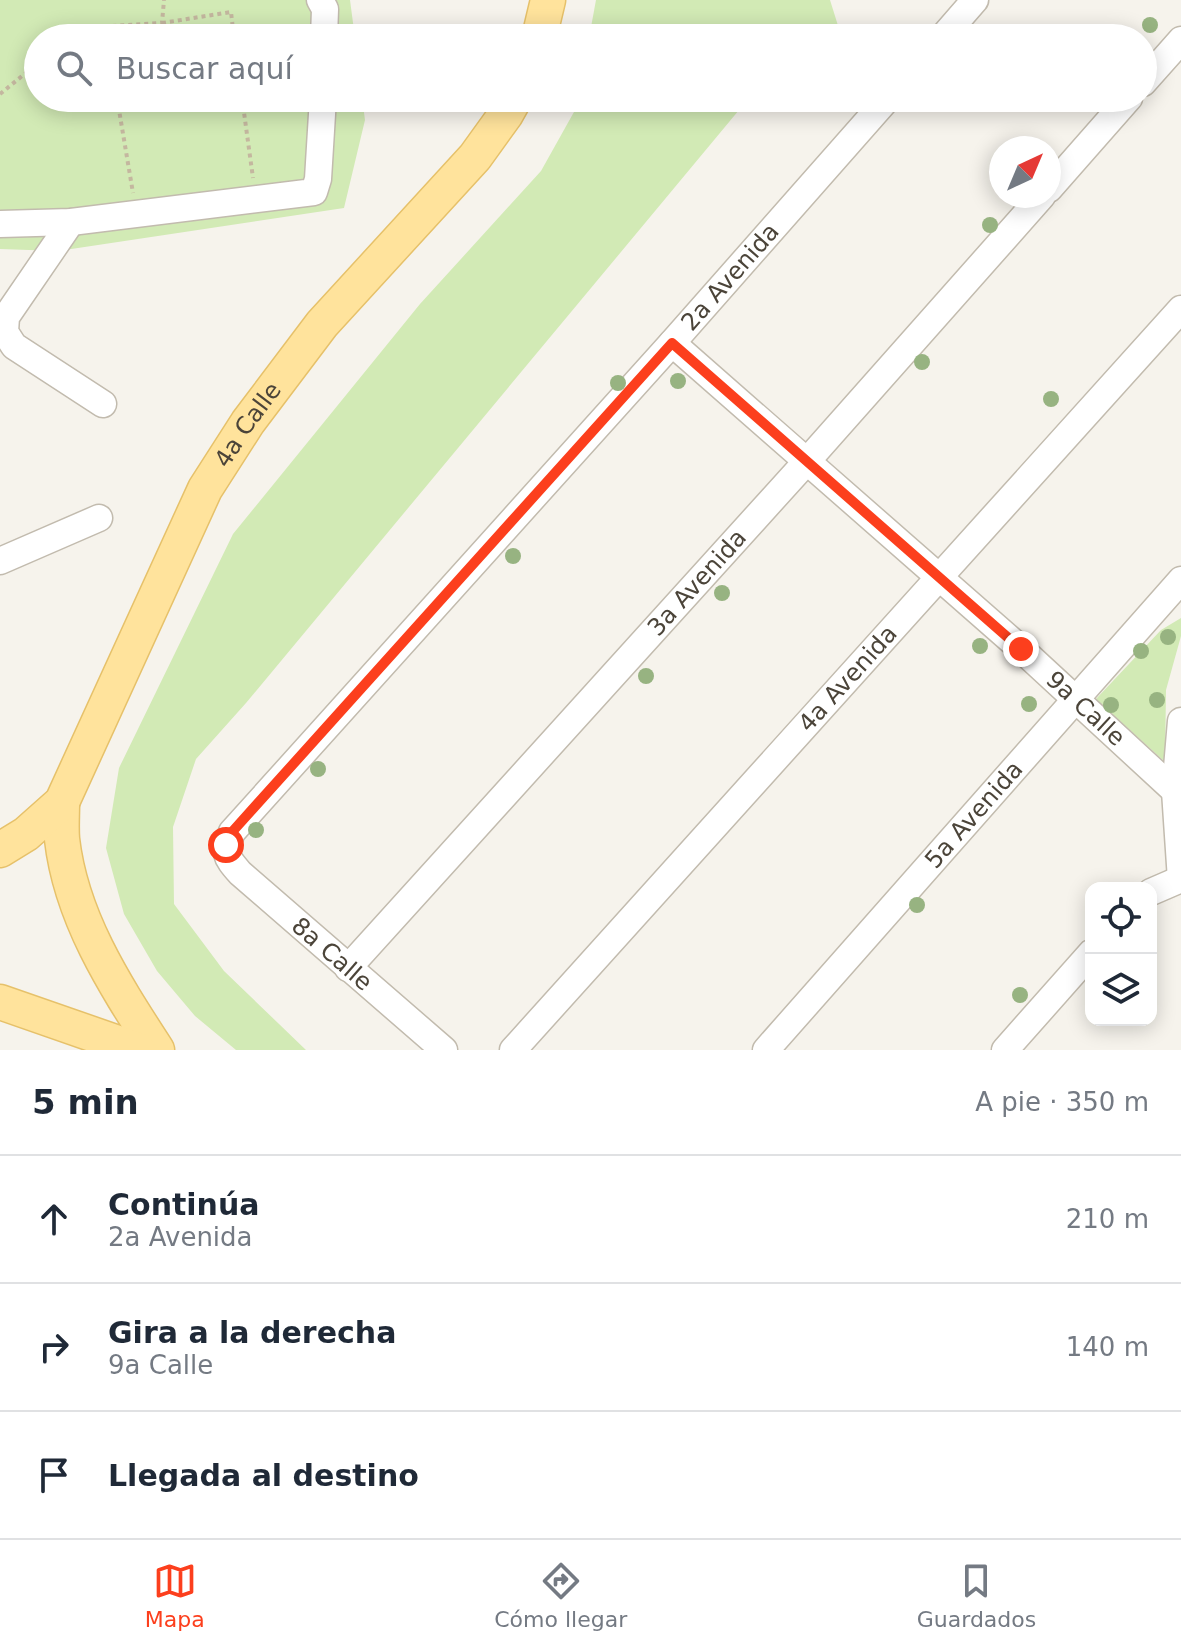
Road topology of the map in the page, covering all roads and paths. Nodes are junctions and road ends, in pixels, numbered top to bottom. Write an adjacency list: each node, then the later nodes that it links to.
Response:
1 (164, 0): 4 (path)
2 (320, 0): 7 (street)
3 (975, 0): 8 (street)
4 (162, 23): 5 (path); 6 (path)
5 (148, 24)
6 (232, 24)
7 (324, 24)
8 (954, 24)
9 (1181, 40): 10 (street)
10 (1157, 67)
11 (24, 74): 12 (path)
12 (0, 94)
13 (119, 112): 22 (path)
14 (244, 112): 20 (path)
15 (322, 112): 20 (street)
16 (507, 112): 36 (main road, 4a Calle)
17 (876, 112): 26 (street, 2a Avenida)
18 (1117, 112): 19 (street)
19 (1061, 175)
20 (255, 200): 22 (street)
21 (1031, 208): 28 (street, 3a Avenida)
22 (137, 215): 23 (street)
23 (71, 222): 24 (street); 27 (street)
24 (0, 224)
25 (1181, 309): 31 (street, 4a Avenida)
26 (672, 343): 28 (street, 9a Calle); 38 (street, 2a Avenida)
27 (103, 404)
28 (808, 460): 31 (street, 9a Calle); 42 (street, 3a Avenida)
29 (99, 518): 30 (street)
30 (0, 561)
31 (939, 576): 33 (street, 9a Calle); 49 (street, 4a Avenida)
32 (1181, 580): 33 (street, 5a Avenida)
33 (1076, 699): 35 (street, 9a Calle); 50 (street, 5a Avenida)
34 (1181, 721): 35 (street)
35 (1175, 791): 39 (street)
36 (62, 802): 37 (main road, 4a Calle); 47 (main road, 4a Calle)
37 (0, 850)
38 (233, 863): 42 (street, 8a Calle)
39 (1181, 879): 40 (street)
40 (1157, 889)
41 (1090, 954): 51 (street)
42 (348, 968): 48 (street, 8a Calle)
43 (0, 1002): 46 (main road)
44 (0, 1022): 45 (main road)
45 (84, 1050)
46 (138, 1050)
47 (157, 1050)
48 (444, 1050)
49 (513, 1050)
50 (766, 1050)
51 (1005, 1050)

